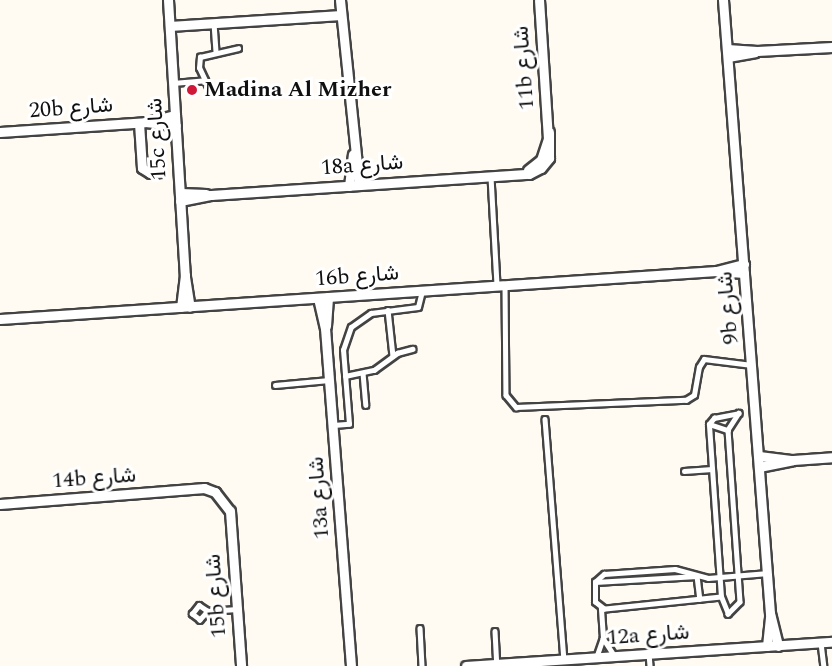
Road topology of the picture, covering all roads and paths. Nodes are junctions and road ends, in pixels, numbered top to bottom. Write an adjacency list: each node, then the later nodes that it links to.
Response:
1 (168, 0): 7 (street, 15c شارع)
2 (340, 0): 5 (street)
3 (538, 0): 18 (street, 11b شارع)
4 (723, 0): 11 (street, 9b شارع)
5 (341, 15): 6 (street); 21 (street)
6 (214, 23): 7 (street); 10 (lane)
7 (170, 26): 13 (street, 15c شارع)
8 (832, 46): 11 (street)
9 (238, 48): 10 (lane)
10 (216, 51): 12 (lane)
11 (728, 53): 23 (street, 9b شارع)
12 (205, 80): 13 (lane); 14 (lane)
13 (173, 83): 15 (street, 15c شارع)
14 (209, 89)
15 (175, 120): 16 (street, 20b شارع); 22 (street, 15c شارع)
16 (142, 123): 17 (street, 20b شارع); 19 (street)
17 (0, 132)
18 (543, 162): 20 (street, 18a شارع)
19 (161, 172)
20 (491, 176): 21 (street, 18a شارع); 24 (lane)
21 (354, 186): 22 (street, 18a شارع)
22 (180, 197): 27 (street, 15c شارع)
23 (744, 268): 24 (street, 16b شارع); 32 (street, 9b شارع)
24 (501, 285): 25 (street, 16b شارع); 32 (lane)
25 (422, 291): 26 (street, 16b شارع); 28 (lane)
26 (323, 298): 27 (street, 16b شارع); 35 (street, 13a شارع)
27 (186, 307): 29 (street, 16b شارع)
28 (388, 310): 31 (lane); 34 (lane)
29 (0, 319)
30 (412, 349): 31 (lane)
31 (393, 356): 33 (lane)
32 (752, 365): 38 (street, 9b شارع)
33 (363, 373): 34 (lane); 37 (lane)
34 (345, 376): 42 (lane)
35 (329, 380): 36 (lane); 42 (street, 13a شارع)
36 (275, 385)
37 (366, 405)
38 (755, 413): 39 (lane); 44 (street, 9b شارع)
39 (741, 415): 41 (lane); 43 (lane)
40 (545, 419): 72 (lane)
41 (709, 424): 43 (lane); 48 (lane)
42 (333, 425): 75 (street, 13a شارع)
43 (728, 430): 53 (lane)
44 (759, 456): 46 (street); 47 (street, 9b شارع)
45 (832, 458): 46 (street)
46 (793, 460): 47 (street)
47 (759, 467): 52 (street, 9b شارع)
48 (712, 469): 49 (lane); 55 (lane)
49 (684, 471)
50 (219, 498): 51 (street, 14b شارع); 59 (street, 15b شارع)
51 (0, 504)
52 (768, 573): 53 (lane); 61 (street, 9b شارع)
53 (739, 575): 55 (lane); 56 (lane)
54 (697, 576): 55 (lane); 57 (lane); 58 (lane)
55 (720, 577): 56 (lane)
56 (722, 597): 57 (lane)
57 (700, 599): 58 (lane)
58 (601, 608): 64 (lane)
59 (237, 609): 60 (lane); 74 (street, 15b شارع)
60 (208, 611)
61 (770, 613): 67 (street, 9b شارع); 68 (street, 9b شارع)
62 (420, 628): 76 (lane)
63 (495, 631): 73 (lane)
64 (603, 638): 70 (lane); 71 (lane)
65 (822, 642): 66 (street, 12a شارع); 68 (street, 12a شارع); 79 (lane)
66 (832, 642)
67 (767, 646): 68 (street, 12a شارع); 69 (street, 12a شارع)
68 (778, 646)
69 (650, 654): 70 (street, 12a شارع); 78 (lane)
70 (615, 656): 71 (street, 12a شارع)
71 (596, 658): 72 (street, 12a شارع)
72 (564, 660): 73 (street, 12a شارع)
73 (497, 664): 77 (street, 12a شارع)
74 (241, 666)
75 (351, 666)
76 (422, 666)
77 (466, 666)
78 (650, 666)
79 (824, 666)

